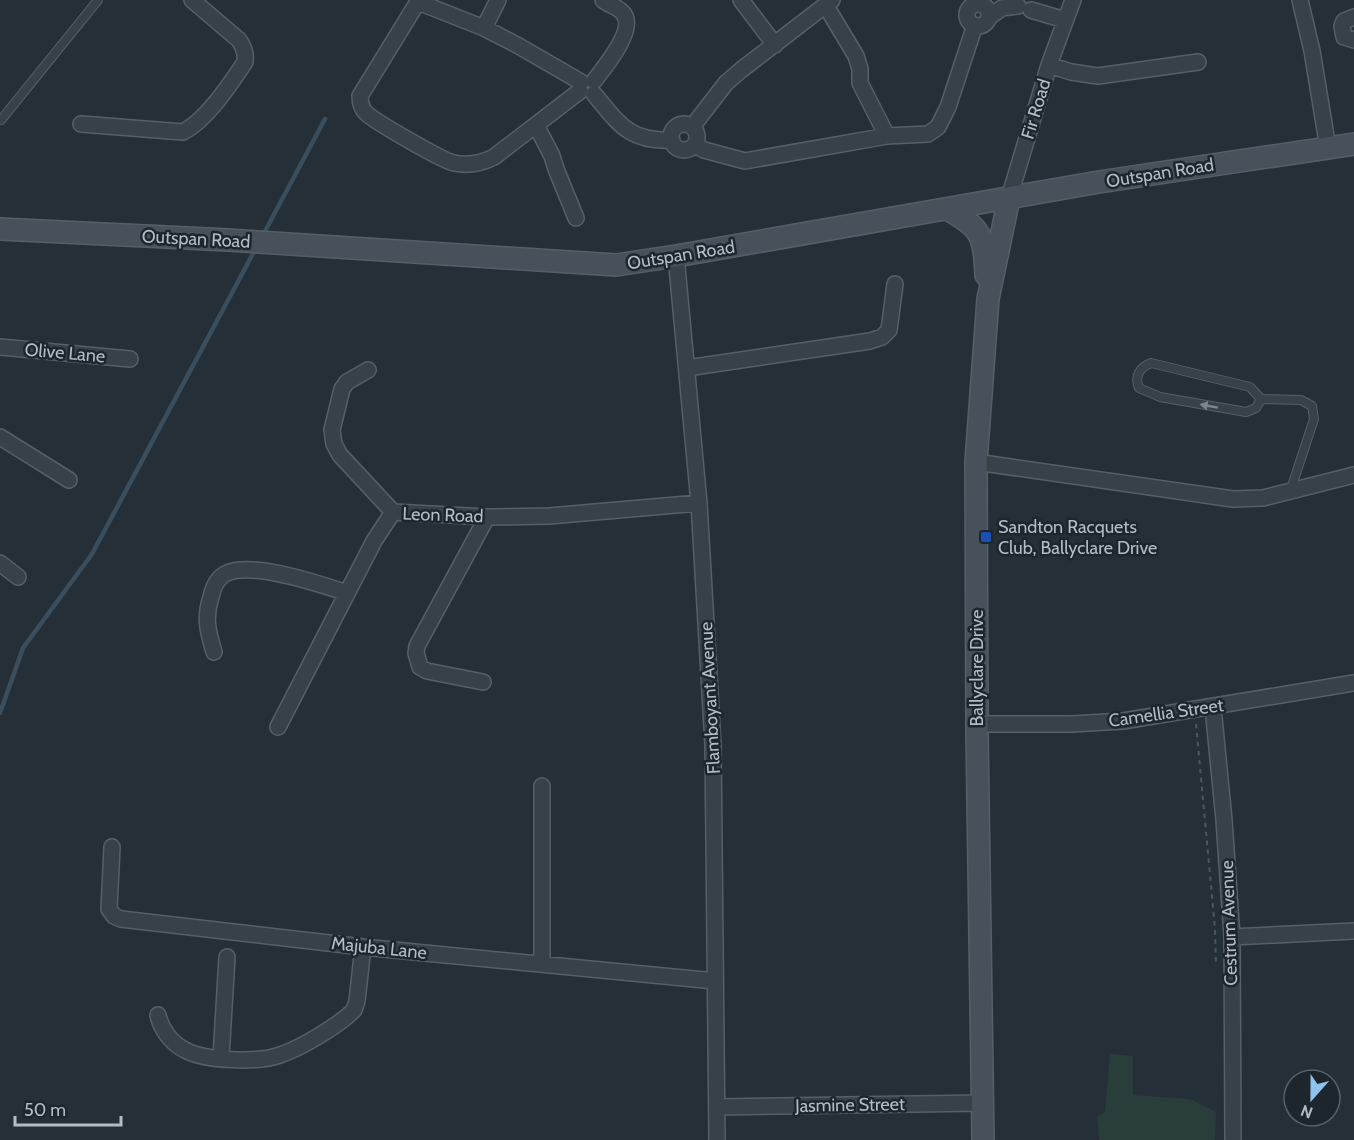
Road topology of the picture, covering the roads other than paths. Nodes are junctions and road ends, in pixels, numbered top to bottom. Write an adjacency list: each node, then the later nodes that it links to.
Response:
1 (98, 0): 19 (lane)
2 (192, 0): 20 (street)
3 (498, 0): 13 (street)
4 (603, 0): 18 (street)
5 (741, 0): 15 (street)
6 (1070, 0): 12 (street, Fir Road)
7 (1300, 0): 27 (street)
8 (419, 1): 13 (street); 21 (street)
9 (829, 3): 15 (street); 23 (street)
10 (983, 5): 12 (street); 23 (street)
11 (1354, 17): 14 (street)
12 (1065, 20): 17 (street, Fir Road)
13 (484, 28): 18 (street)
14 (1354, 40)
15 (775, 45): 22 (street)
16 (1198, 62): 17 (street)
17 (1049, 65): 28 (street, Fir Road)
18 (587, 87): 21 (street); 24 (street)
19 (1, 120)
20 (81, 124)
21 (536, 125): 30 (street)
22 (692, 127): 24 (street); 26 (street)
23 (887, 136): 26 (street)
24 (672, 140): 26 (street)
25 (1354, 144): 27 (street, Outspan Road)
26 (695, 145)
27 (1328, 148): 28 (street, Outspan Road)
28 (1009, 198): 29 (street, Outspan Road); 34 (street, Ballyclare Drive)
29 (947, 209): 32 (street, Outspan Road); 34 (street)
30 (576, 218)
31 (0, 229): 32 (street, Outspan Road)
32 (676, 256): 37 (street, Flamboyant Avenue)
33 (896, 284): 37 (street)
34 (988, 299): 41 (street, Ballyclare Drive)
35 (0, 347): 36 (street, Olive Lane)
36 (130, 359)
37 (687, 369): 45 (street, Flamboyant Avenue)
38 (368, 370): 46 (street)
39 (1261, 399): 39 (lane, one-way to 39); 44 (lane)
40 (0, 437): 43 (street)
41 (976, 462): 44 (street); 55 (street, Ballyclare Drive)
42 (1354, 475): 44 (street)
43 (69, 480)
44 (1290, 492)
45 (699, 503): 47 (street, Leon Road); 64 (street, Flamboyant Avenue)
46 (393, 512): 47 (street, Leon Road); 50 (street, Leon Road)
47 (487, 517): 52 (street)
48 (0, 563): 49 (street)
49 (18, 577)
50 (347, 593): 51 (street); 56 (street, Leon Road)
51 (214, 652)
52 (483, 681)
53 (1354, 683): 54 (street, Camellia Street)
54 (1213, 707): 55 (street, Camellia Street); 60 (street, Cestrum Avenue)
55 (977, 724): 67 (street, Ballyclare Drive)
56 (278, 727)
57 (542, 786): 63 (street)
58 (112, 847): 61 (street, Majuba Lane)
59 (1354, 931): 60 (street)
60 (1232, 937): 71 (street, Cestrum Avenue)
61 (363, 947): 63 (street, Majuba Lane); 66 (street)
62 (227, 957): 66 (street)
63 (542, 964): 64 (street, Majuba Lane)
64 (716, 981): 68 (street, Flamboyant Avenue)
65 (158, 1015): 66 (street)
66 (221, 1058)
67 (983, 1103): 68 (street, Jasmine Street); 70 (street, Ballyclare Drive)
68 (717, 1107): 69 (street, Flamboyant Avenue)
69 (717, 1140)
70 (983, 1140)
71 (1233, 1140)

